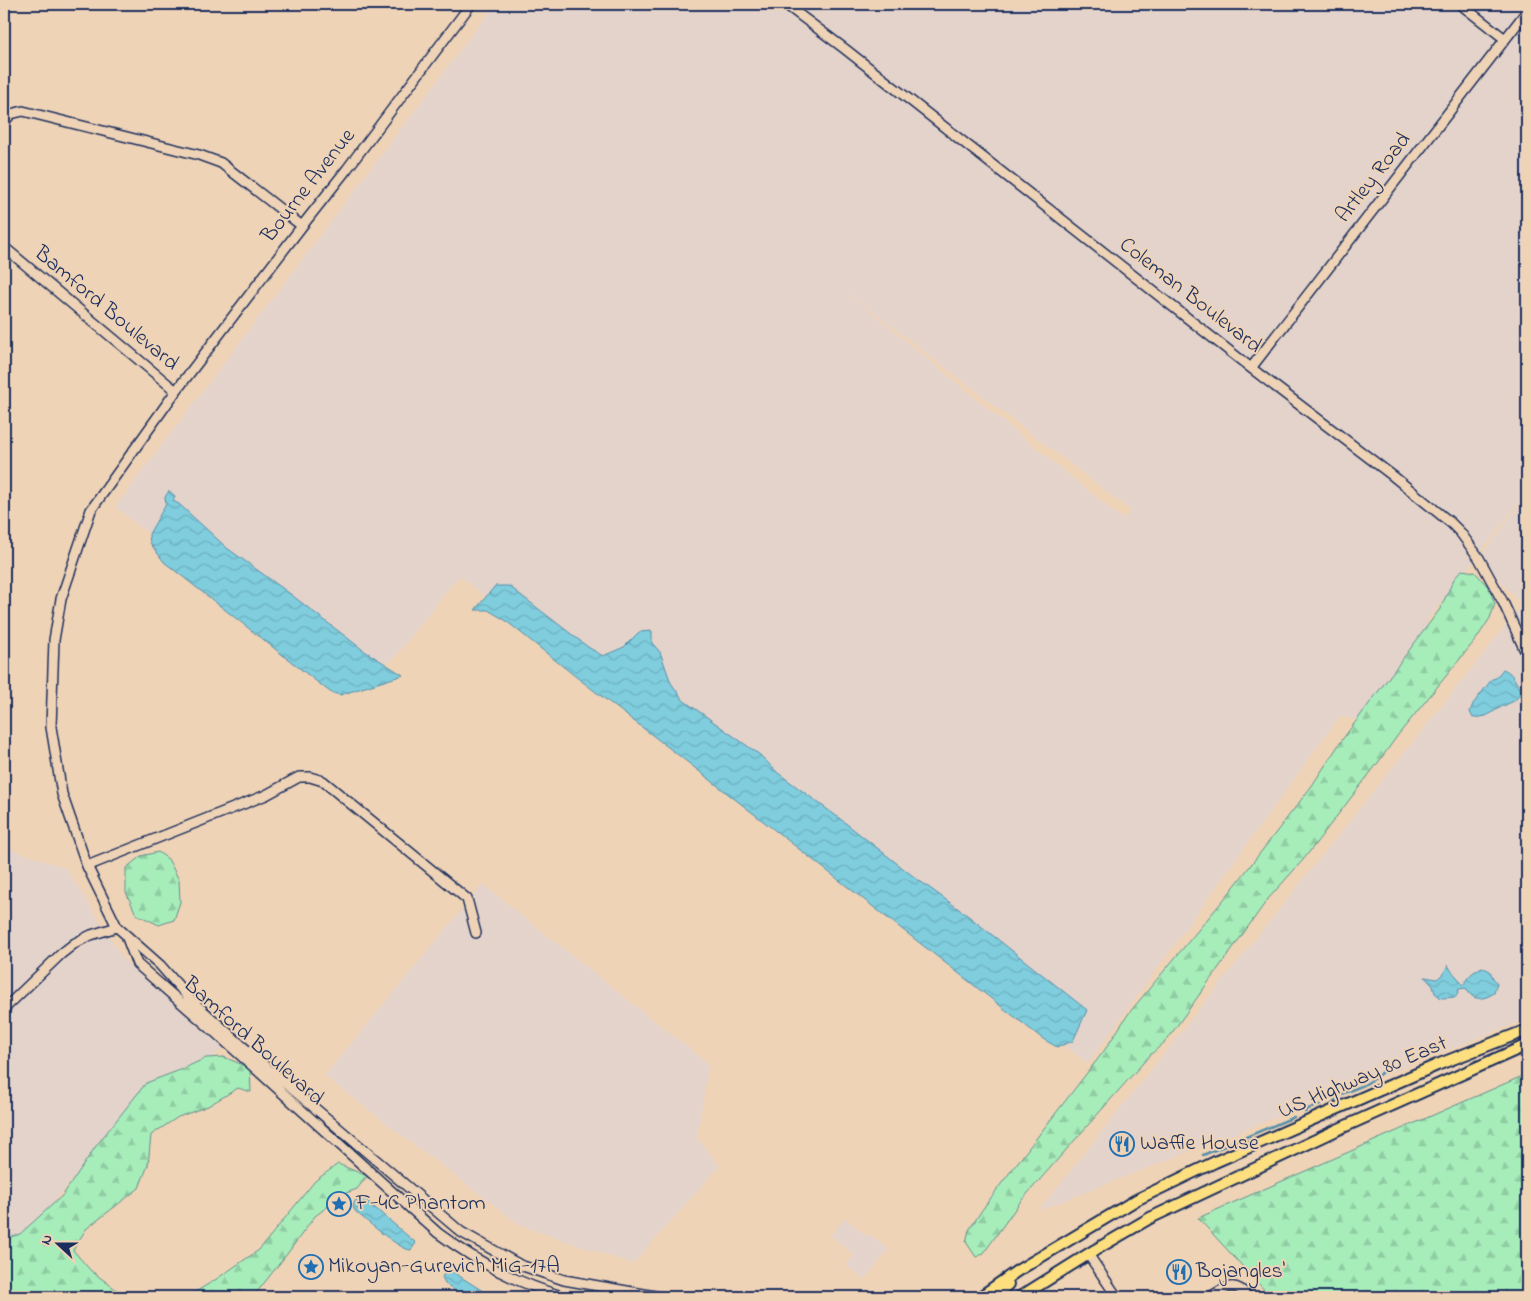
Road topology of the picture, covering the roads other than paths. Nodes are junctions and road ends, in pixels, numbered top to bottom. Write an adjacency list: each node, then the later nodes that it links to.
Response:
1 (471, 4): 7 (street, Bourne Avenue)
2 (785, 4): 9 (street, Coleman Boulevard)
3 (1460, 4): 5 (street)
4 (1527, 10): 5 (street, Artley Road)
5 (1505, 39): 9 (street, Artley Road)
6 (4, 122): 7 (street)
7 (302, 226): 10 (street, Bourne Avenue)
8 (4, 247): 10 (street, Bamford Boulevard)
9 (1251, 368): 11 (street, Coleman Boulevard)
10 (176, 391): 12 (street, Bamford Boulevard)
11 (1527, 654)
12 (87, 866): 13 (street, Bamford Boulevard); 14 (street)
13 (117, 927): 15 (street, Bamford Boulevard); 16 (street)
14 (476, 933)
15 (126, 936): 21 (street, Bamford Boulevard); 22 (street, Bamford Boulevard)
16 (4, 1009)
17 (1527, 1030): 20 (main road, US Highway 80 East)
18 (1527, 1045): 19 (main road, US Highway 80 East)
19 (1088, 1254): 25 (main road, US Highway 80 East); 26 (street)
20 (1033, 1262): 23 (main road, US Highway 80 East); 24 (main road)
21 (565, 1297)
22 (661, 1297)
23 (980, 1297)
24 (994, 1297)
25 (1020, 1297)
26 (1117, 1297)
27 (1210, 1297): 28 (street)
28 (1249, 1297)

